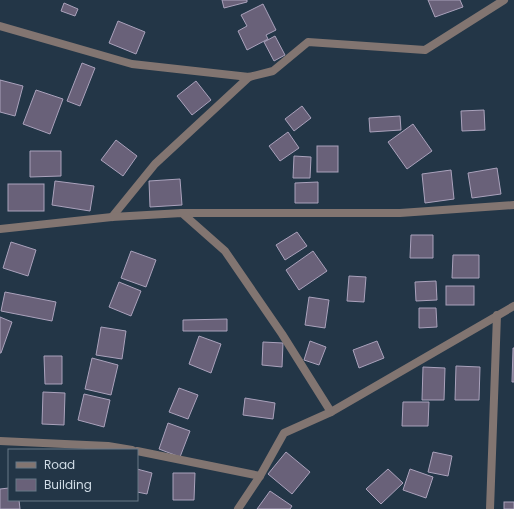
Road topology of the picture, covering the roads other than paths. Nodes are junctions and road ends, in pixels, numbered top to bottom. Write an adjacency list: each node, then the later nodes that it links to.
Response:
1 (504, 0): 3 (street)
2 (0, 26): 3 (street)
3 (249, 77): 6 (street)
4 (514, 205): 5 (street)
5 (182, 213): 6 (street); 10 (street)
6 (112, 217): 7 (street)
7 (0, 230)
8 (514, 306): 9 (street)
9 (497, 315): 10 (street); 16 (street)
10 (331, 412): 14 (street)
11 (0, 441): 12 (street)
12 (126, 449)
13 (138, 451): 14 (street)
14 (260, 476): 15 (street)
15 (238, 509)
16 (490, 509)

